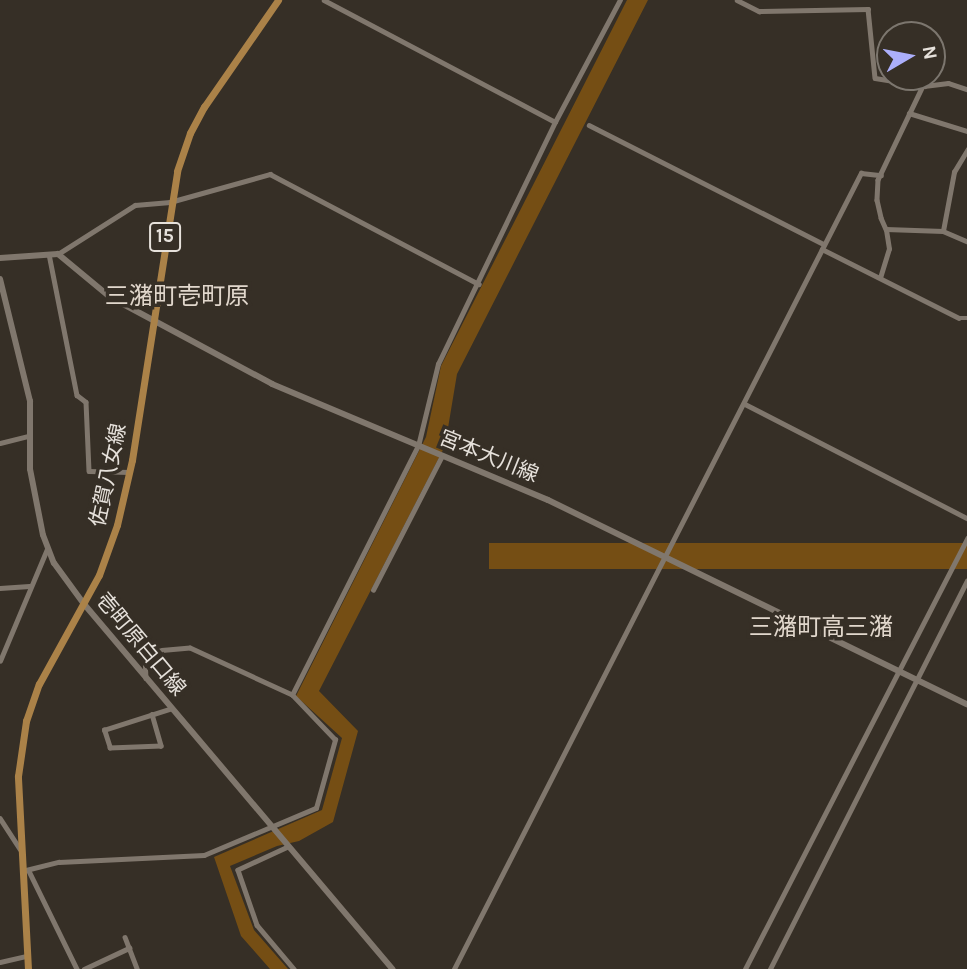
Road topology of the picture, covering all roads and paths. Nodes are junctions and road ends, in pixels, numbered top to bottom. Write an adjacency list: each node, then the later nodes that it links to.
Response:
1 (278, 0): 15 (main road, 佐賀八女線 / 15)
2 (324, 0): 10 (street)
3 (620, 0): 10 (street)
4 (737, 0): 5 (street)
5 (876, 78)
6 (946, 83): 7 (street)
7 (967, 88)
8 (921, 91): 9 (street)
9 (909, 113): 12 (street); 14 (street)
10 (555, 122): 25 (street)
11 (589, 125): 19 (street)
12 (967, 131)
13 (967, 150): 17 (street)
14 (881, 175): 16 (street); 19 (street)
15 (170, 202): 21 (street); 25 (street); 27 (main road, 佐賀八女線 / 15)
16 (887, 229): 17 (street); 23 (street)
17 (943, 231): 18 (street)
18 (967, 241)
19 (823, 246): 23 (street); 28 (street)
20 (49, 254): 21 (main road); 22 (main road); 33 (street)
21 (58, 254): 27 (main road, 宮本大川線)
22 (0, 258)
23 (880, 278): 26 (street)
24 (0, 279): 29 (main road, 壱町原白口線)
25 (479, 284): 31 (street)
26 (967, 318)
27 (152, 322): 31 (main road, 宮本大川線); 33 (main road, 佐賀八女線 / 15)
28 (745, 404): 34 (street); 37 (street)
29 (28, 436): 30 (street); 36 (main road, 壱町原白口線)
30 (0, 443)
31 (420, 447): 32 (main road, 宮本大川線); 47 (street)
32 (440, 456): 37 (main road, 宮本大川線); 41 (street)
33 (130, 472): 42 (main road, 佐賀八女線 / 15)
34 (967, 518)
35 (967, 538): 44 (street)
36 (47, 549): 39 (street); 42 (main road, 壱町原白口線)
37 (665, 557): 44 (main road, 宮本大川線); 67 (street)
38 (967, 581): 46 (street)
39 (29, 586): 40 (street); 43 (street)
40 (0, 588)
41 (373, 590)
42 (84, 604): 45 (main road, 壱町原白口線); 54 (main road, 佐賀八女線 / 15)
43 (0, 662)
44 (899, 671): 46 (main road, 宮本大川線); 60 (street)
45 (146, 679): 47 (street); 49 (main road, 壱町原白口線)
46 (914, 679): 48 (main road, 宮本大川線); 69 (street)
47 (292, 695): 52 (street)
48 (967, 704)
49 (172, 708): 50 (street); 52 (main road, 壱町原白口線)
50 (152, 714): 50 (street)
51 (0, 818): 54 (street)
52 (273, 828): 53 (main road, 壱町原白口線); 55 (street)
53 (287, 845): 65 (street); 66 (main road, 壱町原白口線)
54 (20, 850): 55 (main road, 佐賀八女線 / 15)
55 (25, 871): 58 (main road, 佐賀八女線 / 15); 62 (street)
56 (125, 937): 57 (street)
57 (129, 948): 63 (street); 64 (street)
58 (27, 956): 59 (street); 61 (main road, 佐賀八女線 / 15)
59 (0, 962)
60 (746, 967): 68 (street)
61 (28, 969)
62 (77, 969)
63 (84, 969)
64 (137, 969)
65 (294, 969)
66 (392, 969)
67 (454, 969)
68 (752, 969)
69 (770, 969)

